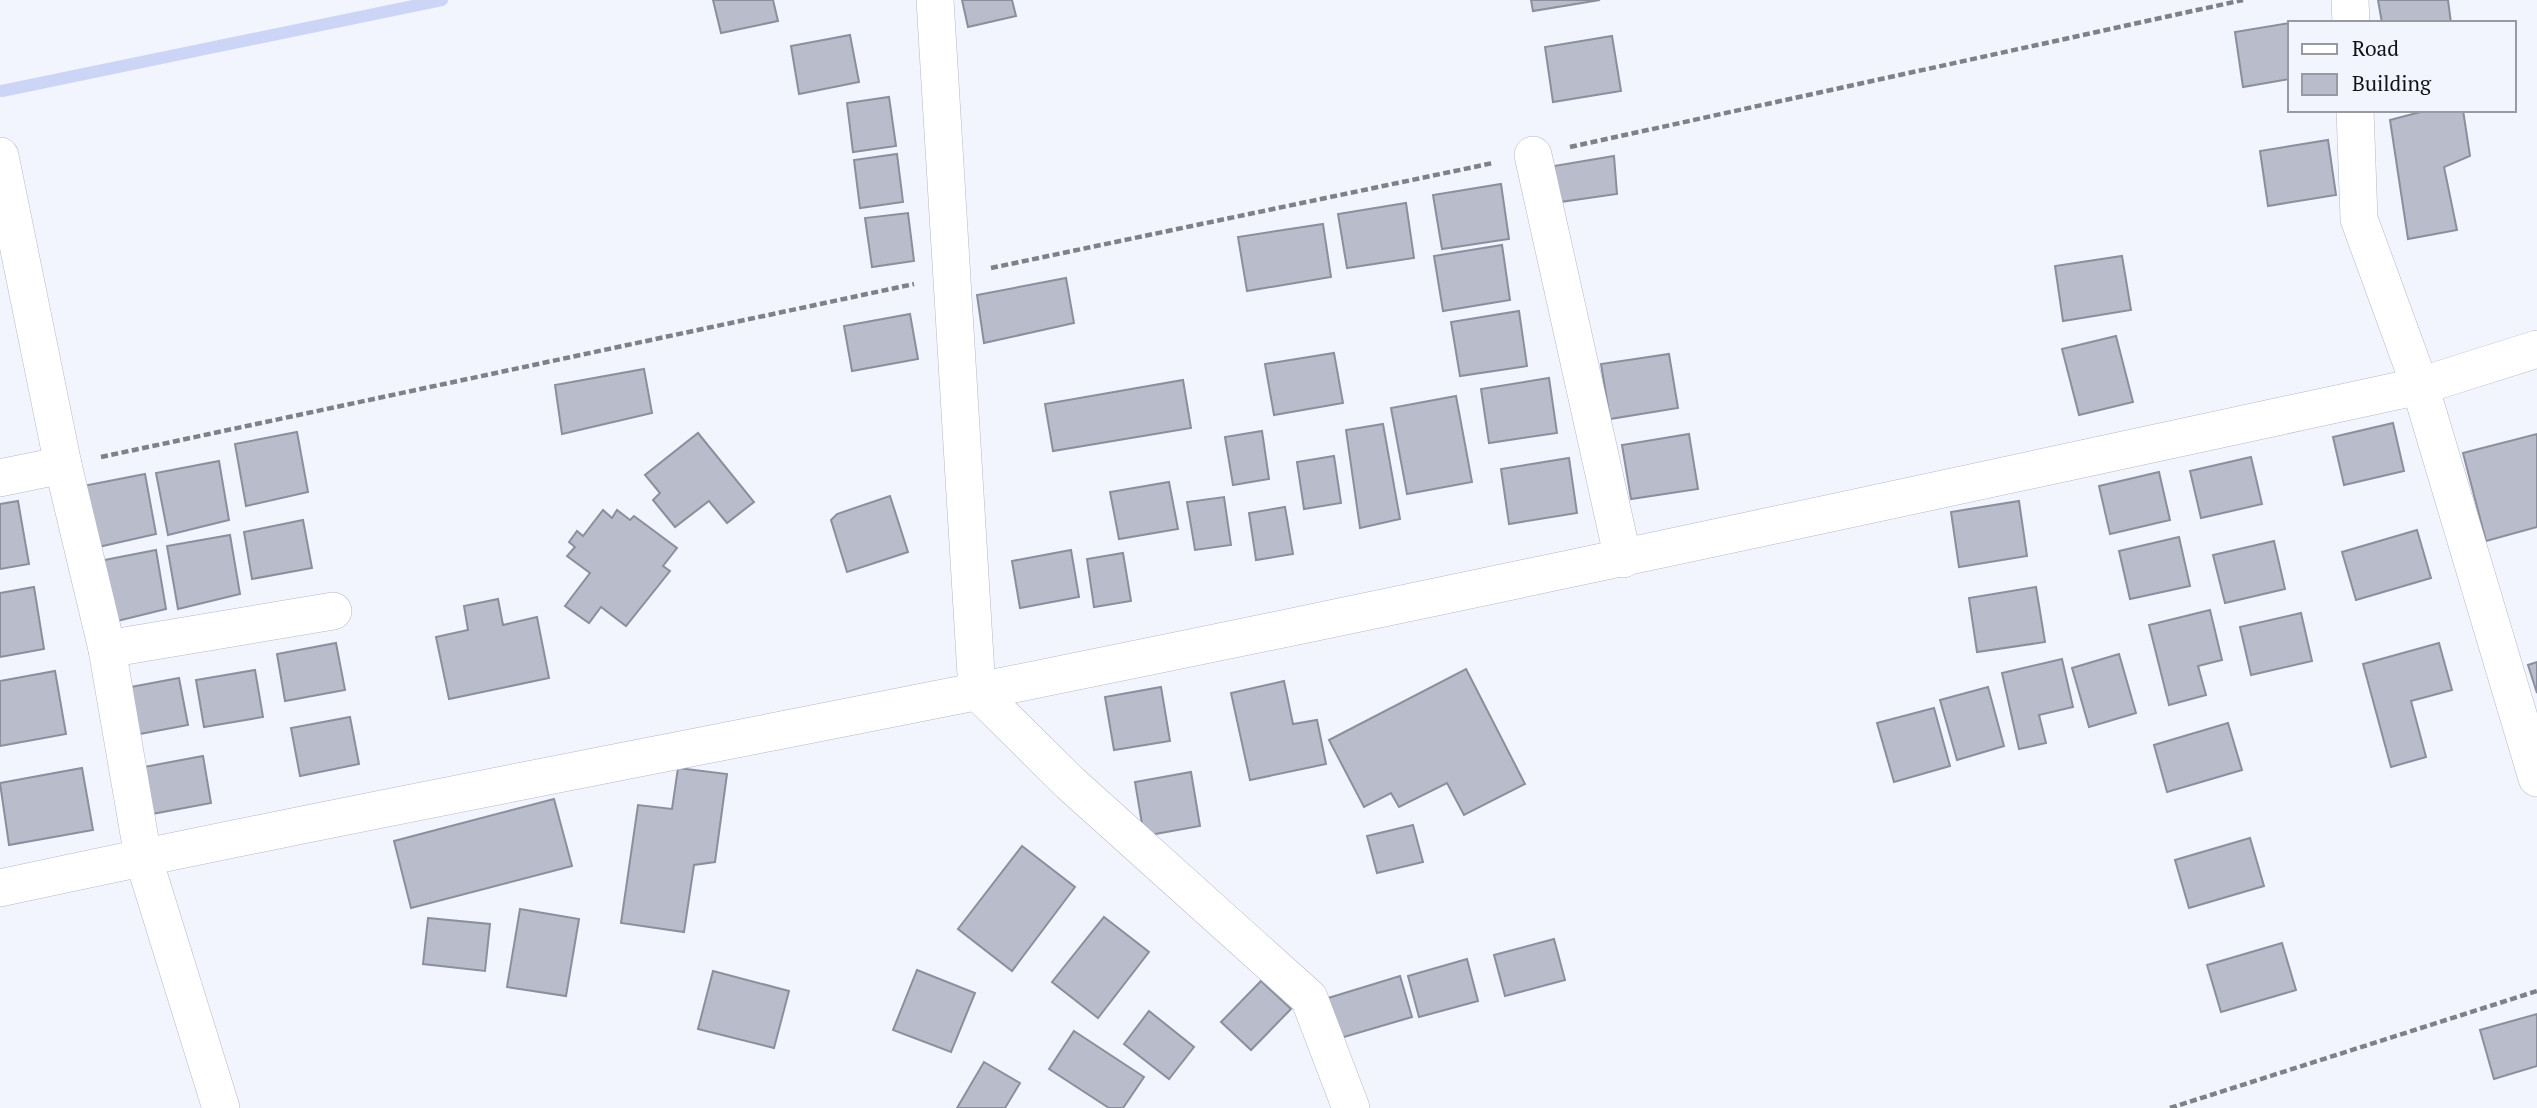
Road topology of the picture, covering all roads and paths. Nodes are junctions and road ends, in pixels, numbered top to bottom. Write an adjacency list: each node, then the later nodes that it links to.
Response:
1 (935, 0): 8 (street)
2 (2243, 0): 6 (path)
3 (2350, 0): 4 (street)
4 (2351, 21)
5 (2355, 112): 10 (street)
6 (1533, 155): 8 (path); 13 (street)
7 (0, 156): 11 (street)
8 (953, 276): 11 (path); 16 (street)
9 (2537, 349): 10 (street)
10 (2420, 386): 13 (street); 17 (street)
11 (63, 465): 12 (street); 15 (street)
12 (0, 478)
13 (1623, 559): 16 (street)
14 (333, 611): 15 (street)
15 (107, 649): 18 (street)
16 (977, 691): 18 (street); 22 (street)
17 (2537, 778)
18 (143, 857): 19 (street); 21 (street)
19 (0, 888)
20 (2537, 991): 23 (path)
21 (221, 1108)
22 (1351, 1108)
23 (2170, 1108)

